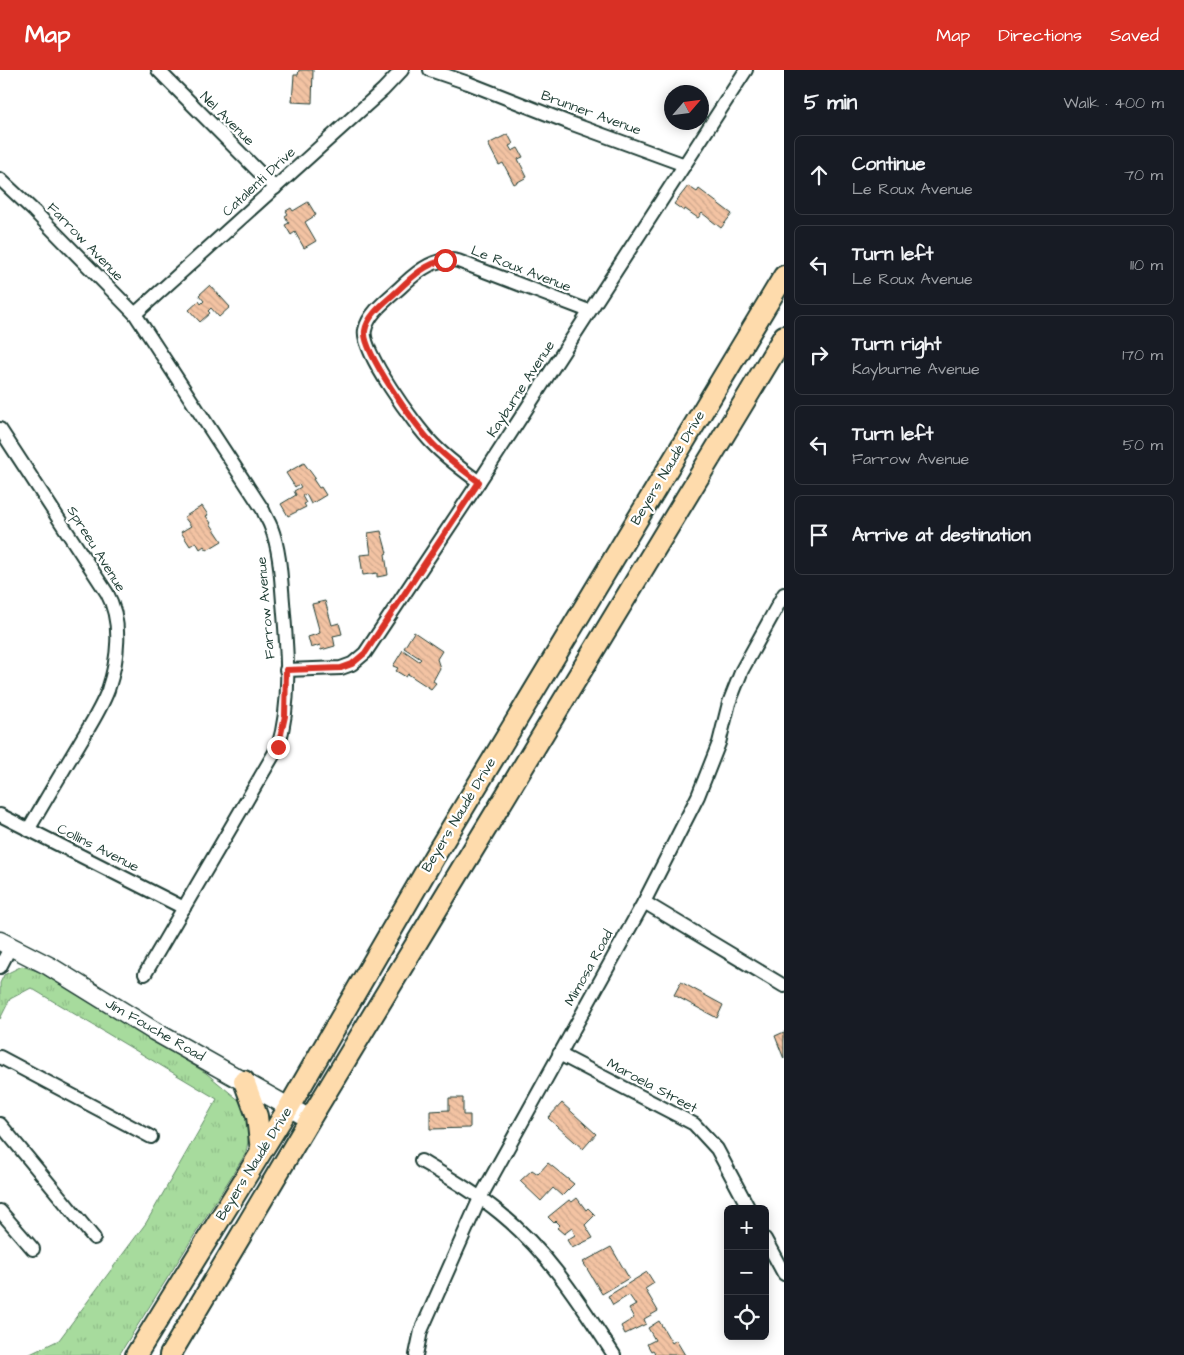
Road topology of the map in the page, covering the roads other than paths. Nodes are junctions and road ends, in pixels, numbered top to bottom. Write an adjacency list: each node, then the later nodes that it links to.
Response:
1 (158, 70): 7 (street, Nel Avenue)
2 (402, 70): 7 (street, Catalenti Drive)
3 (430, 70): 5 (street, Brunner Avenue)
4 (746, 70): 5 (street, Kayburne Avenue)
5 (685, 165): 9 (street, Kayburne Avenue)
6 (0, 179): 10 (street, Farrow Avenue)
7 (275, 188): 10 (street, Catalenti Drive)
8 (784, 276): 27 (main road, Beyers Naudé Drive)
9 (590, 310): 13 (street, Kayburne Avenue); 13 (street, Le Roux Avenue)
10 (135, 314): 15 (street, Farrow Avenue)
11 (784, 336): 28 (main road, Beyers Naudé Drive)
12 (0, 429): 17 (street, Spreeu Avenue)
13 (479, 482): 15 (street, Kayburne Avenue)
14 (784, 594): 18 (street, Mimosa Road)
15 (286, 670): 19 (street, Farrow Avenue)
16 (0, 815): 17 (street, Collins Avenue)
17 (28, 830): 19 (street, Collins Avenue)
18 (644, 902): 23 (street); 24 (street, Mimosa Road)
19 (184, 908): 22 (street, Farrow Avenue)
20 (5, 944): 21 (street); 26 (street, Jim Fouche Road)
21 (0, 967)
22 (145, 974)
23 (784, 986)
24 (559, 1054): 33 (street, Mimosa Road); 34 (street, Maroela Street)
25 (0, 1057): 30 (street)
26 (244, 1081): 27 (street, Jim Fouche Road); 31 (main road)
27 (289, 1107): 28 (street, Jim Fouche Road); 31 (main road, Beyers Naudé Drive)
28 (310, 1119): 41 (main road, Beyers Naudé Drive)
29 (0, 1124): 36 (street)
30 (151, 1137)
31 (261, 1151): 40 (main road, Beyers Naudé Drive)
32 (421, 1160): 33 (street)
33 (480, 1198): 42 (street, Mimosa Road); 43 (street)
34 (747, 1205)
35 (0, 1211): 38 (street)
36 (94, 1238)
37 (769, 1246): 39 (street)
38 (33, 1249)
39 (784, 1274)
40 (136, 1355)
41 (170, 1355)
42 (416, 1355)
43 (614, 1355)

